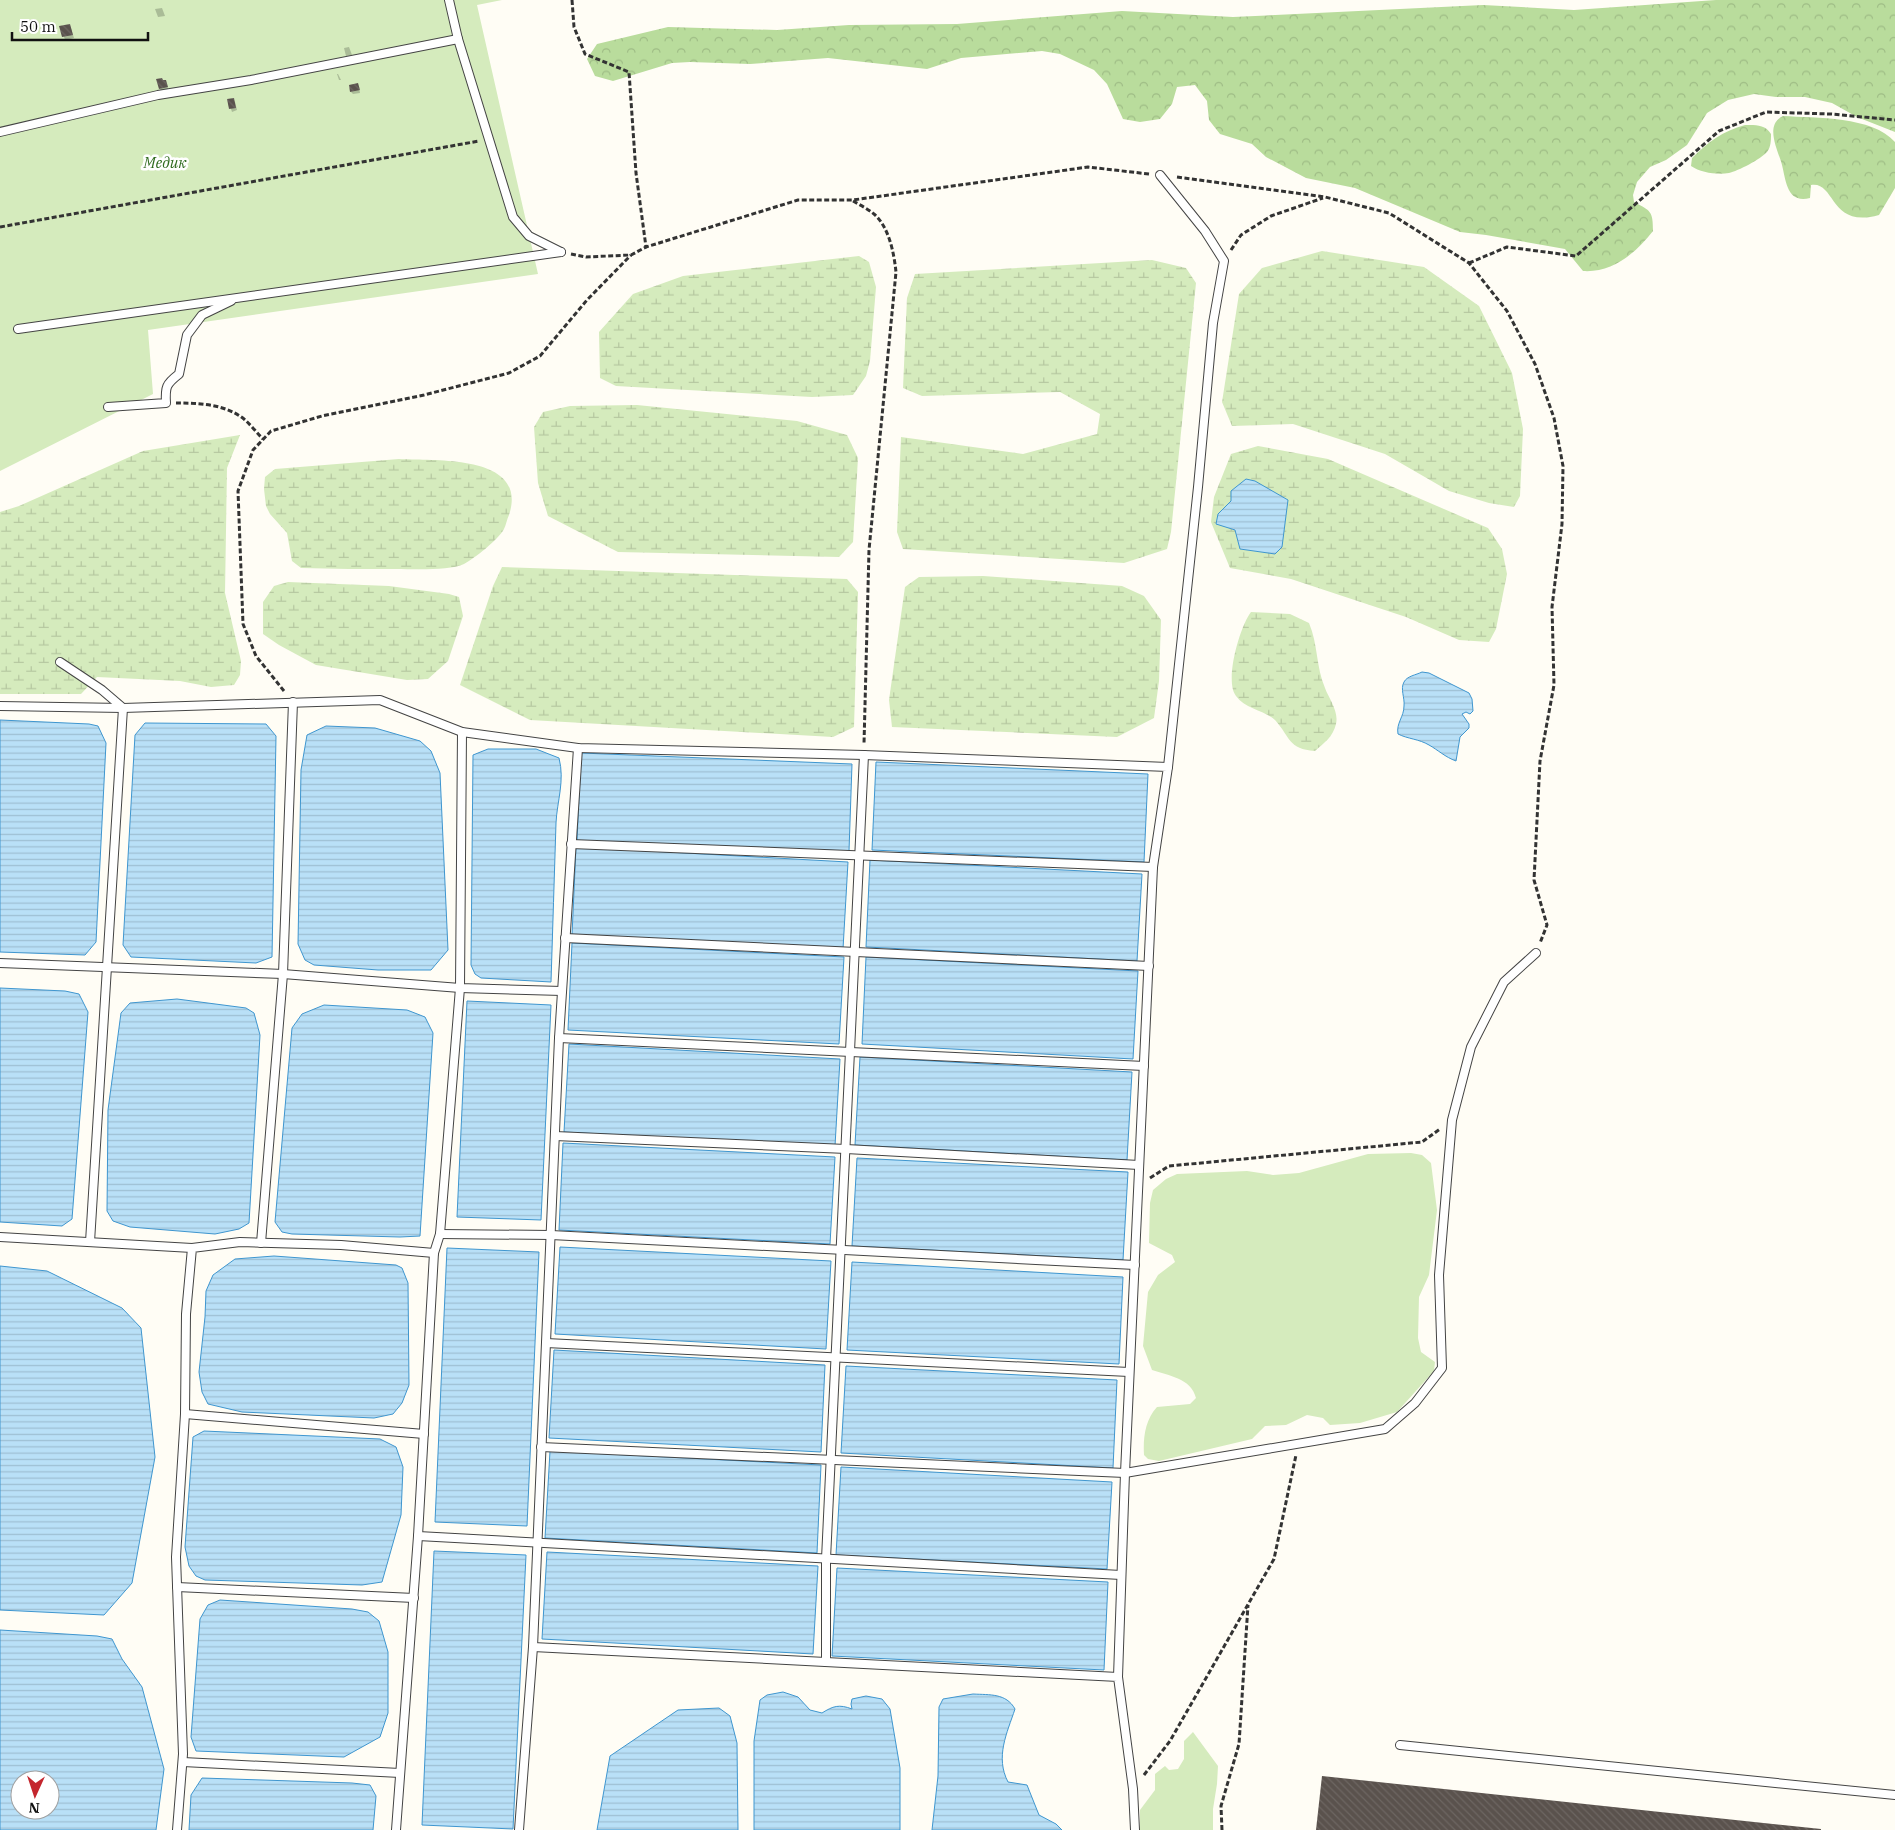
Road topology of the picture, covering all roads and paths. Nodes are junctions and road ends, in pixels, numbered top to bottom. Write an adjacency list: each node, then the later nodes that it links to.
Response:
1 (450, 0): 3 (lane)
2 (572, 0): 11 (path)
3 (458, 39): 5 (lane); 6 (lane)
4 (1895, 120): 15 (path)
5 (0, 132)
6 (489, 140): 10 (path); 12 (lane)
7 (1160, 175): 8 (path); 9 (path); 14 (lane)
8 (1324, 197): 14 (path); 15 (path)
9 (853, 200): 11 (path); 27 (path)
10 (0, 227)
11 (646, 247): 13 (path)
12 (561, 252): 13 (path); 16 (lane)
13 (631, 255): 20 (path)
14 (1224, 261): 28 (lane)
15 (1469, 263): 34 (path)
16 (240, 297): 17 (lane); 18 (lane)
17 (18, 329)
18 (166, 403): 19 (lane); 20 (path)
19 (108, 407)
20 (263, 439): 22 (path)
21 (60, 662): 24 (lane)
22 (293, 702): 24 (lane); 25 (lane); 38 (lane)
23 (0, 706): 24 (lane)
24 (123, 708): 37 (lane)
25 (462, 732): 26 (lane); 39 (lane)
26 (578, 748): 27 (lane); 29 (lane)
27 (864, 755): 28 (lane); 30 (lane)
28 (1168, 767): 31 (lane)
29 (572, 844): 30 (lane); 32 (lane)
30 (860, 856): 31 (lane); 33 (lane)
31 (1153, 867): 36 (lane)
32 (565, 938): 33 (lane); 40 (lane)
33 (856, 952): 36 (lane); 42 (lane)
34 (1536, 953): 44 (lane)
35 (0, 963): 37 (lane)
36 (1149, 966): 43 (lane)
37 (106, 967): 38 (lane); 52 (lane)
38 (283, 974): 39 (lane); 53 (lane)
39 (460, 988): 40 (lane); 49 (lane)
40 (562, 991): 41 (lane)
41 (559, 1038): 42 (lane); 45 (lane)
42 (851, 1052): 43 (lane); 46 (lane)
43 (1144, 1066): 47 (lane)
44 (1452, 1120): 48 (path); 63 (lane)
45 (555, 1136): 46 (lane); 50 (lane)
46 (846, 1149): 47 (lane); 55 (lane)
47 (1139, 1165): 48 (lane)
48 (1138, 1186): 57 (lane)
49 (440, 1234): 50 (lane); 56 (lane)
50 (551, 1235): 55 (lane); 58 (lane)
51 (0, 1237): 52 (lane)
52 (90, 1242): 54 (lane)
53 (261, 1243): 54 (lane); 56 (lane)
54 (192, 1248): 61 (lane)
55 (841, 1250): 57 (lane); 59 (lane)
56 (434, 1253): 62 (lane)
57 (1134, 1265): 60 (lane)
58 (546, 1343): 59 (lane); 64 (lane)
59 (836, 1358): 60 (lane); 65 (lane)
60 (1130, 1372): 66 (lane)
61 (185, 1414): 62 (lane); 71 (lane)
62 (424, 1434): 67 (lane)
63 (1299, 1442): 66 (lane); 73 (path)
64 (541, 1448): 65 (lane); 68 (lane)
65 (831, 1460): 66 (lane); 69 (lane)
66 (1125, 1473): 70 (lane)
67 (418, 1536): 68 (lane); 72 (lane)
68 (537, 1542): 69 (lane); 74 (lane)
69 (826, 1559): 70 (lane); 75 (lane)
70 (1121, 1575): 76 (lane)
71 (177, 1587): 72 (lane); 78 (lane)
72 (414, 1598): 79 (lane)
73 (1248, 1605): 80 (path); 86 (path)
74 (533, 1648): 75 (lane); 84 (lane)
75 (826, 1662): 76 (lane)
76 (1118, 1677): 80 (lane)
77 (1400, 1745): 81 (lane)
78 (183, 1762): 79 (lane); 82 (lane)
79 (400, 1773): 83 (lane)
80 (1133, 1789): 85 (lane)
81 (1895, 1795)
82 (177, 1830)
83 (396, 1830)
84 (519, 1830)
85 (1135, 1830)
86 (1222, 1830)

